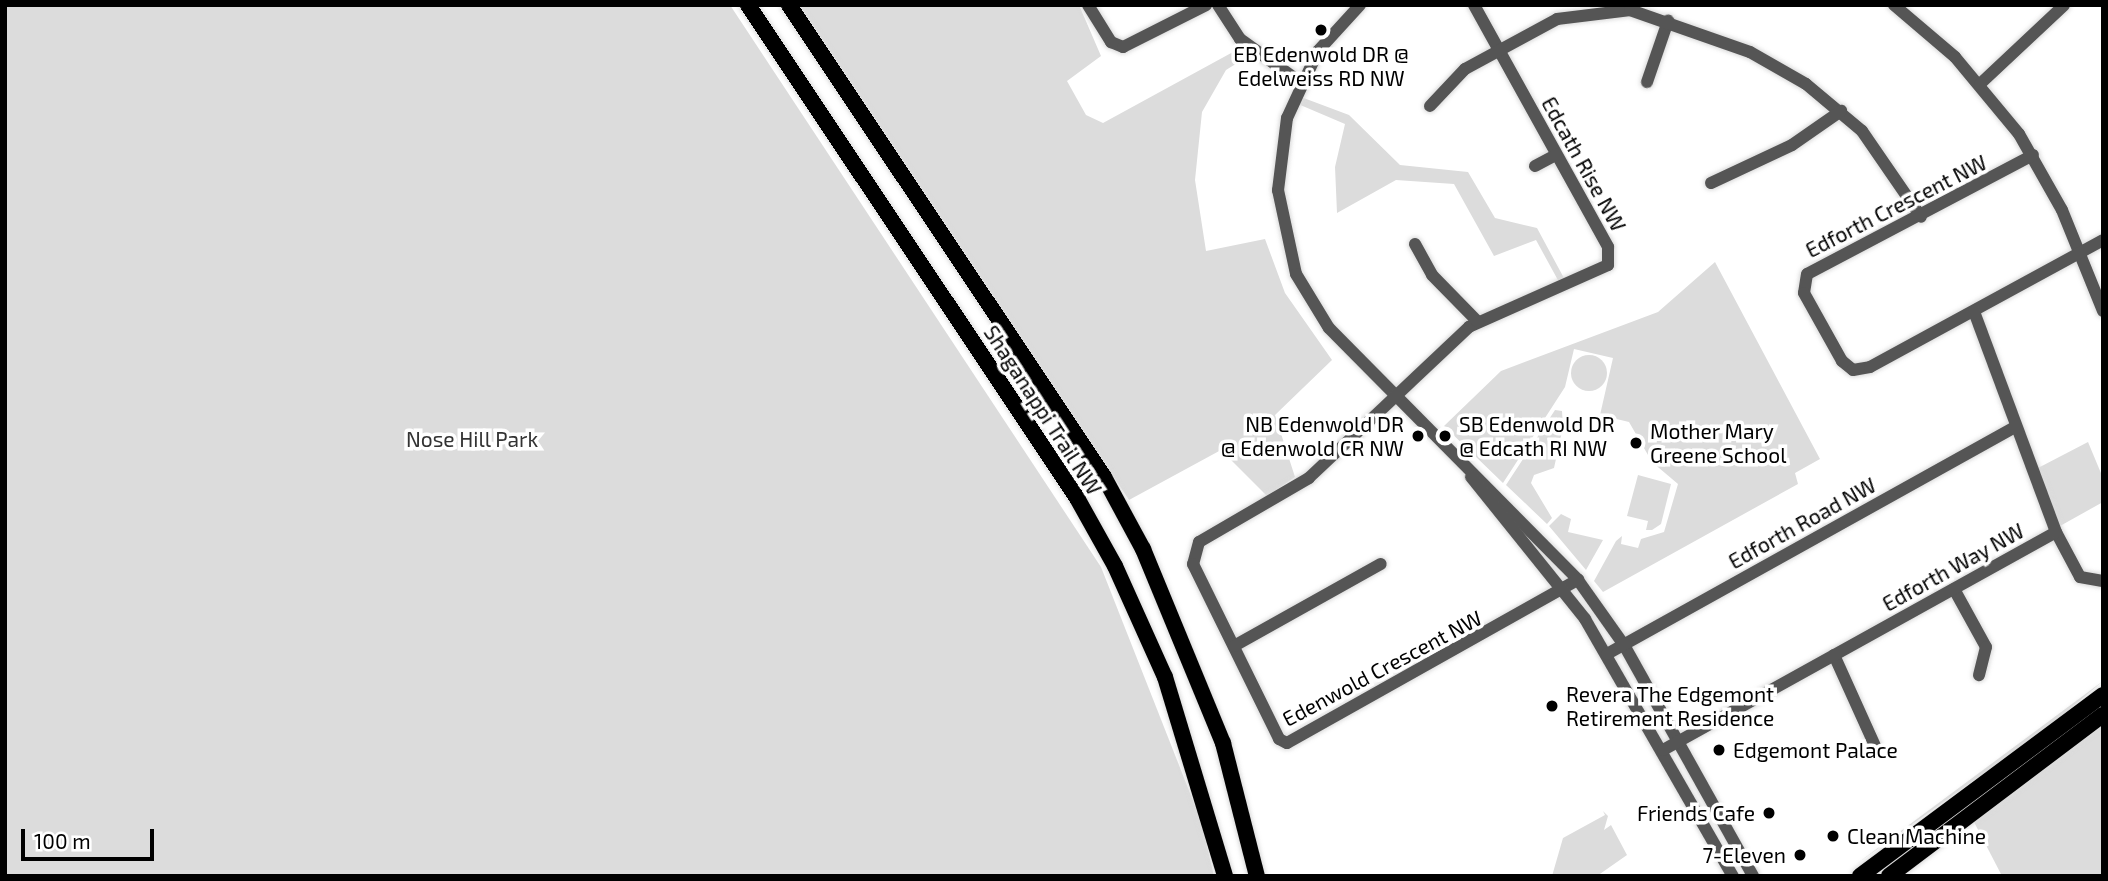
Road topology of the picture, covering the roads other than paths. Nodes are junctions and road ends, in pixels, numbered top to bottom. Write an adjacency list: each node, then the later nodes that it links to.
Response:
1 (748, 5): 48 (main road, Shaganappi Trail NW)
2 (789, 5): 47 (main road, Shaganappi Trail NW)
3 (1088, 5): 4 (street)
4 (1206, 5)
5 (1218, 5): 12 (street)
6 (1360, 5): 12 (street)
7 (1474, 5): 11 (street, Edcath Rise NW)
8 (2064, 5): 14 (street)
9 (1898, 6): 14 (street)
10 (1668, 22): 11 (street); 13 (street); 16 (street)
11 (1499, 51): 15 (street); 17 (street, Edcath Rise NW)
12 (1300, 82): 28 (street)
13 (1647, 82)
14 (1980, 84): 18 (street)
15 (1430, 106)
16 (1841, 111): 20 (street); 21 (street)
17 (1556, 155): 19 (street); 27 (street, Edcath Rise NW)
18 (2033, 155): 21 (street, Edforth Crescent NW); 24 (street)
19 (1535, 166)
20 (1711, 183)
21 (1921, 217): 26 (street, Edforth Crescent NW)
22 (2103, 240): 24 (street, Edforth Crescent NW)
23 (1415, 244): 27 (street)
24 (2080, 252): 25 (street); 26 (street, Edforth Crescent NW)
25 (2103, 310)
26 (1974, 312): 29 (street, Edforth Way NW)
27 (1478, 322): 28 (street, Edcath Rise NW)
28 (1394, 399): 30 (street); 38 (street, Edenwold Crescent NW)
29 (2015, 426): 31 (street, Edforth Way NW); 37 (street, Edforth Road NW)
30 (1464, 468): 33 (street); 36 (street)
31 (2056, 532): 34 (street); 35 (street, Edforth Way NW)
32 (1381, 564): 38 (street)
33 (1578, 580): 36 (street, Edenwold Crescent NW); 37 (street)
34 (2103, 581)
35 (1954, 589): 40 (street, Edforth Way NW); 41 (street)
36 (1563, 591): 38 (street, Edenwold Crescent NW); 39 (street)
37 (1624, 645): 39 (street, Edforth Road NW); 44 (street)
38 (1234, 646)
39 (1607, 654): 46 (street)
40 (1834, 655): 44 (street, Edforth Way NW); 45 (street)
41 (1979, 675)
42 (2103, 695): 51 (main road)
43 (2103, 715): 52 (main road)
44 (1679, 741): 46 (street, Edforth Way NW); 50 (street)
45 (1875, 746)
46 (1664, 750): 49 (street)
47 (1258, 871)
48 (1225, 876)
49 (1733, 876)
50 (1753, 876)
51 (1860, 876)
52 (1889, 876)

